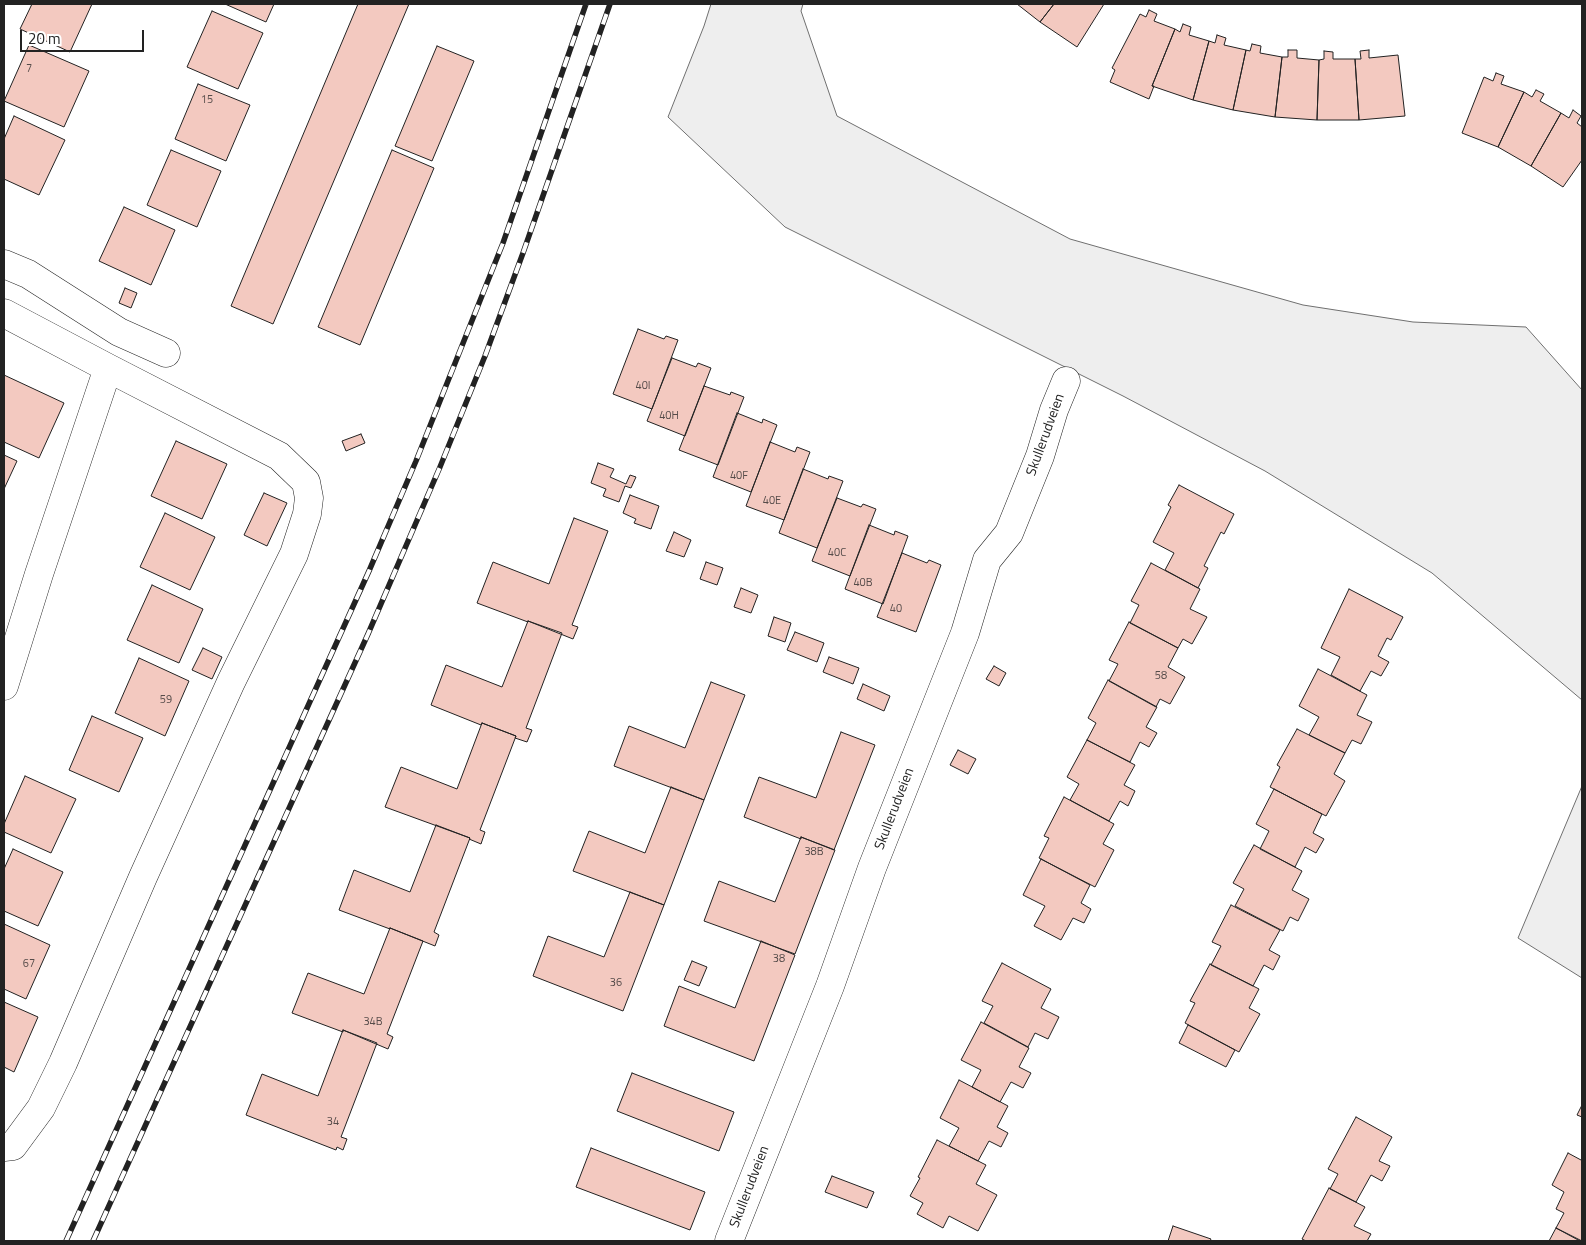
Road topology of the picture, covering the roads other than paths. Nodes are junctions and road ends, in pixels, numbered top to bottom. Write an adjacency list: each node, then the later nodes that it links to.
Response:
1 (4, 264): 3 (street)
2 (4, 313): 4 (street)
3 (166, 353)
4 (108, 368): 6 (street); 7 (street)
5 (1066, 381): 8 (street, Skullerudveien)
6 (4, 686)
7 (4, 1147)
8 (729, 1241)

